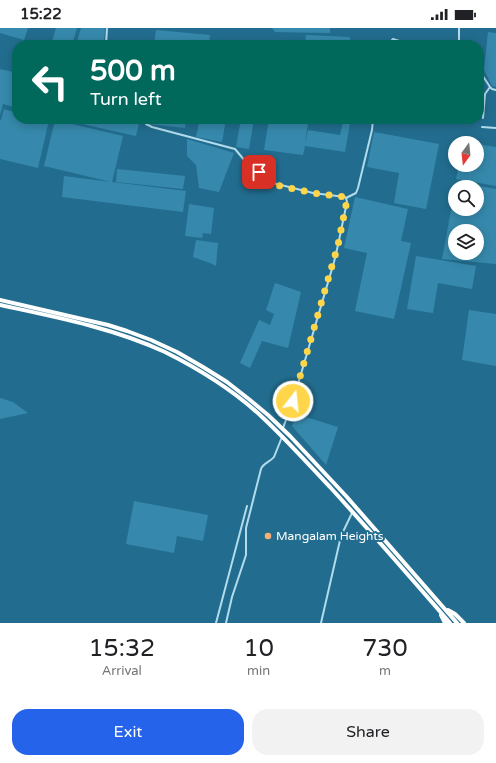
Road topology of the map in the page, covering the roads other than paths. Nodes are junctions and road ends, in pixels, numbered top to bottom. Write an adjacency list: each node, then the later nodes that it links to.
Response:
1 (107, 28): 3 (street)
2 (459, 28): 4 (street)
3 (106, 40)
4 (459, 40)
5 (484, 78): 6 (street)
6 (490, 87): 7 (street); 8 (street)
7 (496, 90)
8 (484, 106)
9 (146, 124): 13 (street)
10 (373, 124): 13 (street)
11 (482, 127): 12 (street)
12 (496, 128)
13 (346, 198): 16 (street)
14 (0, 300): 16 (highway)
15 (0, 305): 17 (highway)
16 (282, 429): 21 (highway)
17 (282, 436): 19 (highway); 23 (street)
18 (247, 506): 22 (street)
19 (352, 512): 20 (highway); 24 (street)
20 (438, 608): 25 (highway); 26 (highway)
21 (444, 608): 27 (highway); 28 (highway)
22 (216, 623)
23 (226, 623)
24 (320, 623)
25 (445, 623)
26 (450, 623)
27 (457, 623)
28 (464, 623)

